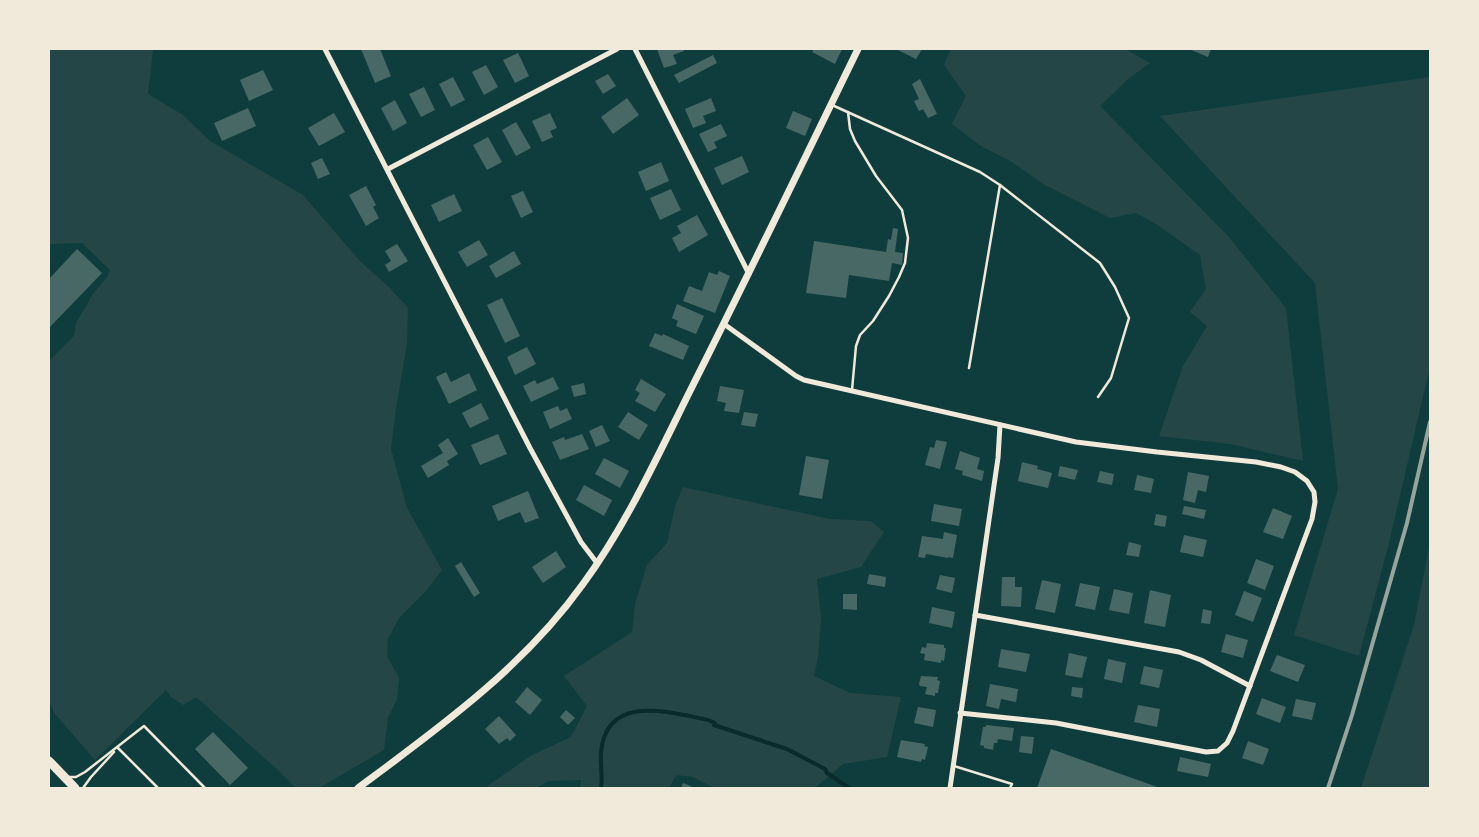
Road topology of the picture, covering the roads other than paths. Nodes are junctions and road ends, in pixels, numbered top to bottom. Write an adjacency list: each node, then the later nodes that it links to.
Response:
1 (325, 49): 7 (street)
2 (617, 49): 7 (street)
3 (635, 49): 9 (street)
4 (858, 49): 5 (street)
5 (831, 104): 6 (lane); 9 (street)
6 (848, 112): 8 (lane); 12 (lane)
7 (388, 169): 15 (street)
8 (1000, 185): 11 (lane); 13 (lane)
9 (749, 274): 10 (street)
10 (724, 324): 12 (street); 15 (street)
11 (969, 368)
12 (852, 391): 14 (street)
13 (1098, 397)
14 (1000, 425): 16 (street); 17 (street)
15 (597, 563): 27 (street)
16 (975, 615): 17 (street); 18 (street)
17 (1250, 686): 18 (street)
18 (960, 713): 21 (street)
19 (118, 748): 22 (lane); 24 (lane); 25 (lane); 26 (lane)
20 (49, 760): 22 (highway)
21 (953, 766): 28 (street); 29 (lane)
22 (64, 777): 23 (highway)
23 (75, 788)
24 (83, 788)
25 (158, 788)
26 (206, 788)
27 (358, 788)
28 (950, 788)
29 (1010, 788)

